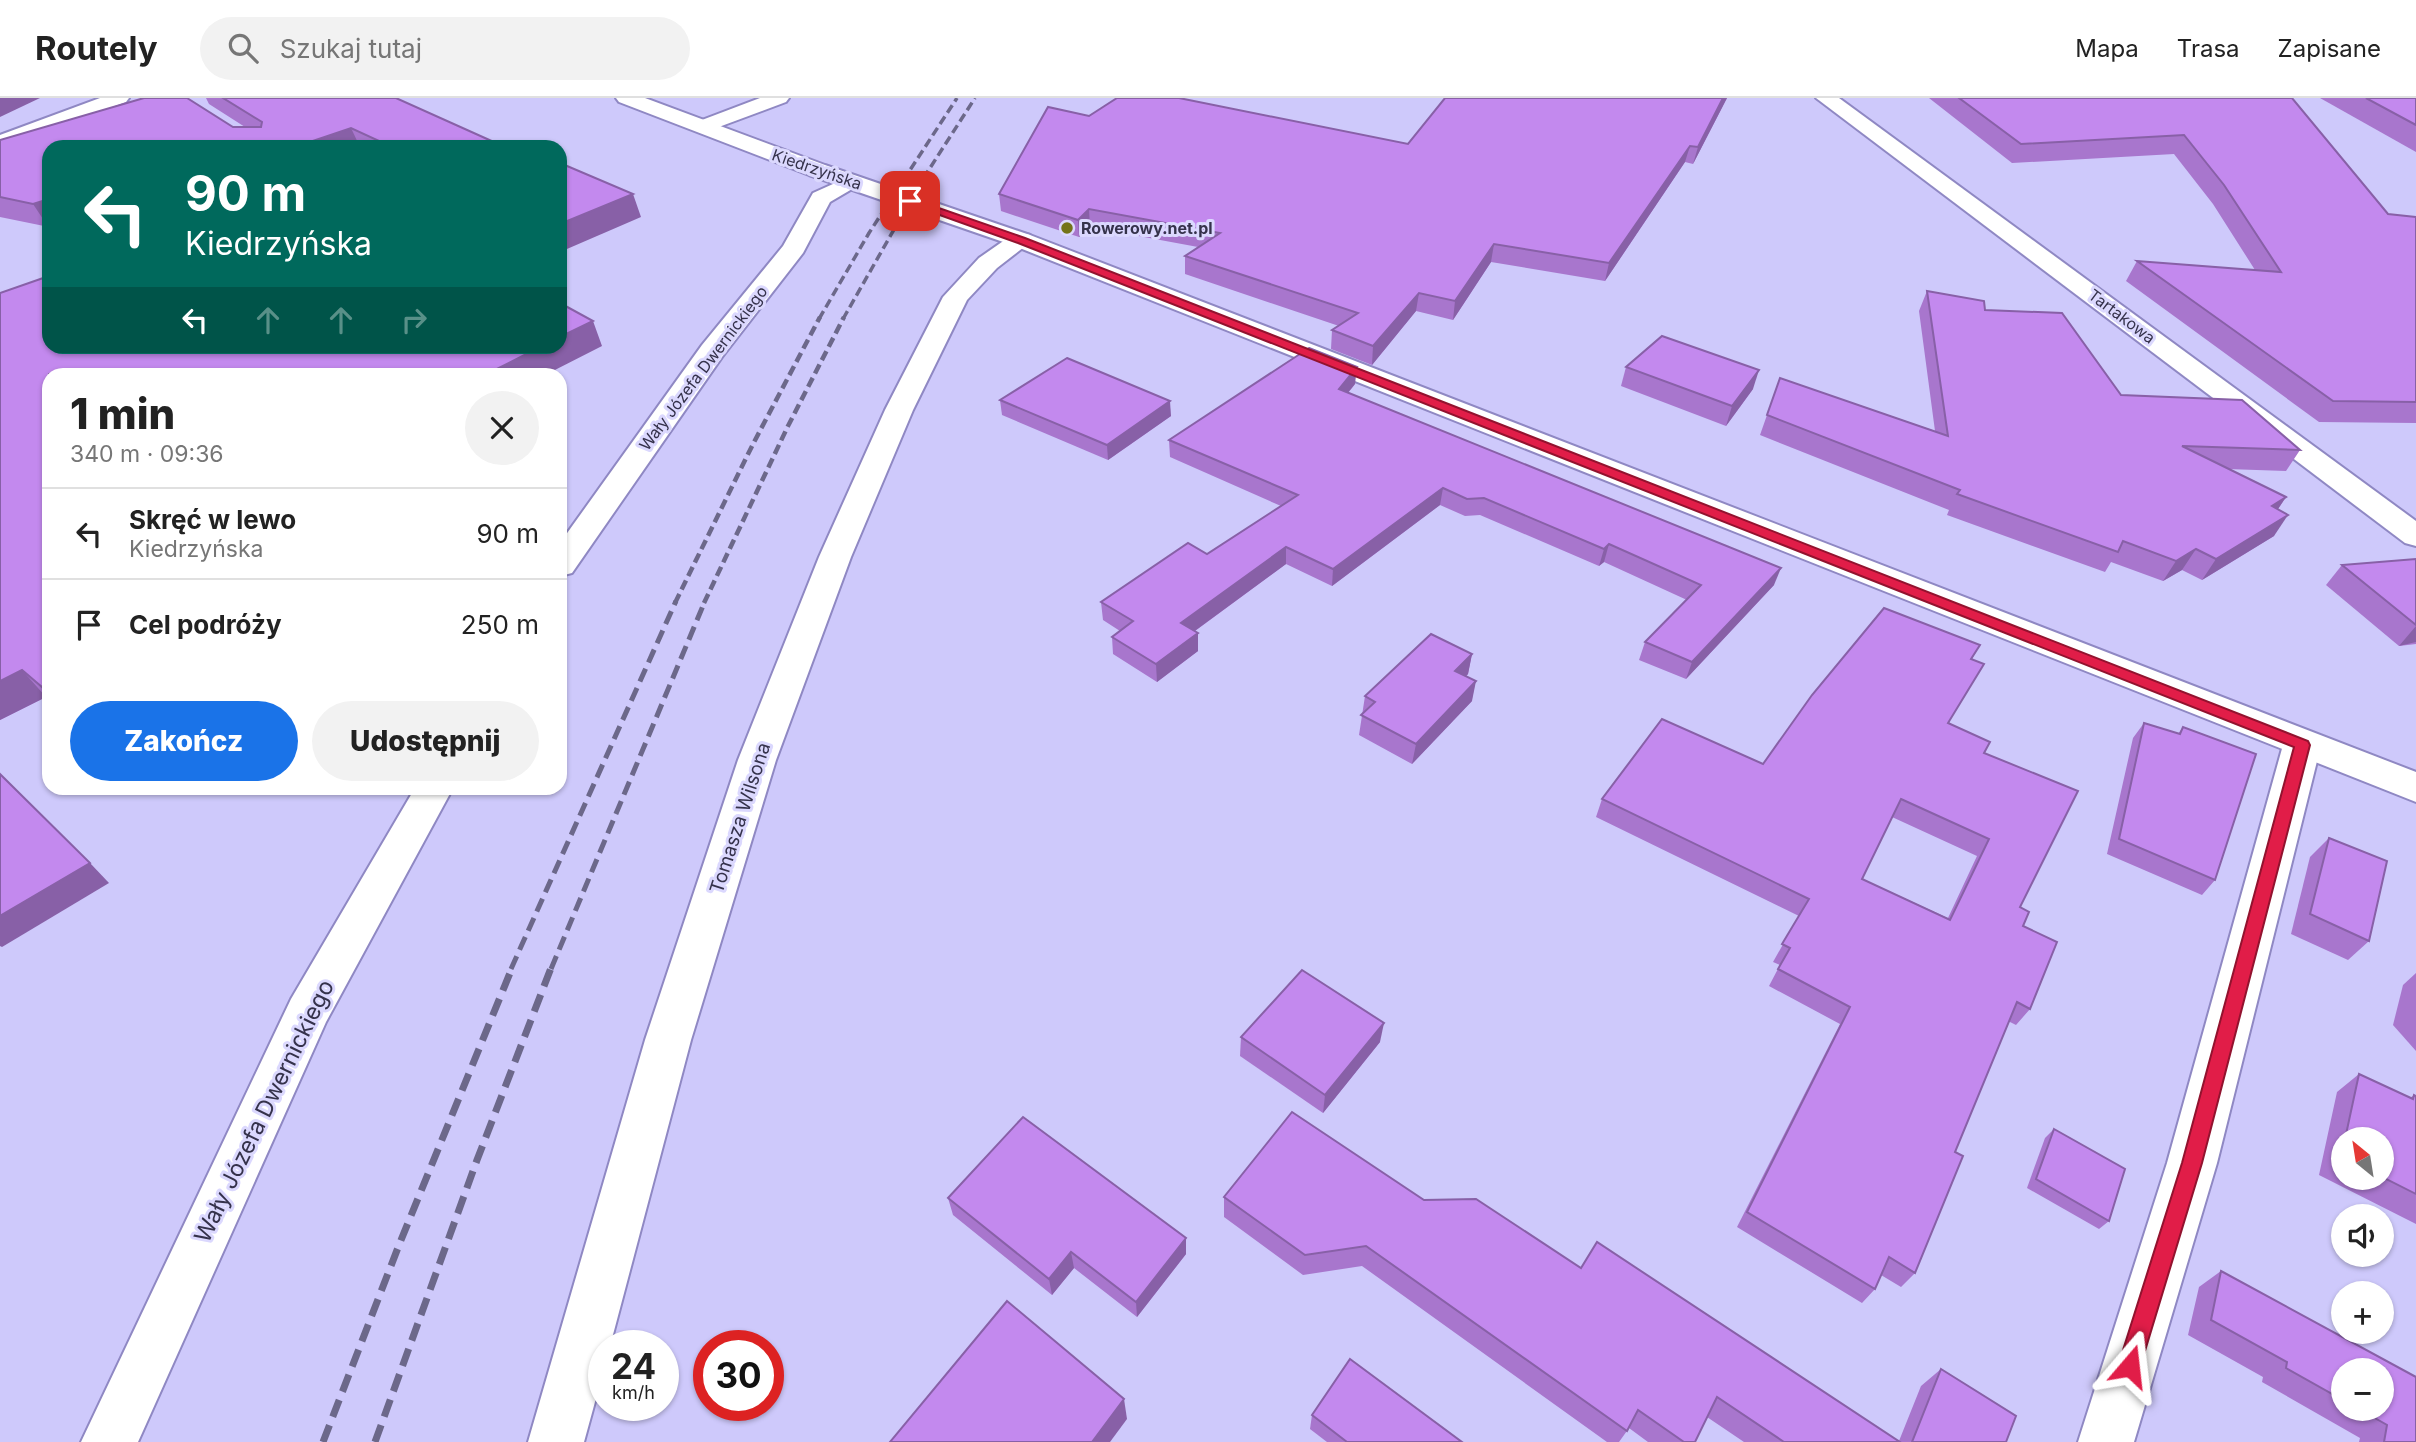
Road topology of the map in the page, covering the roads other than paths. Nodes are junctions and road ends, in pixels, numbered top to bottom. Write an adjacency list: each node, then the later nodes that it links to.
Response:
1 (119, 98): 6 (street)
2 (626, 98): 5 (street, Kiedrzyńska)
3 (779, 98): 5 (street)
4 (1826, 98): 9 (street, Tartakowa)
5 (701, 127): 7 (street, Kiedrzyńska)
6 (0, 142)
7 (853, 182): 8 (street, Kiedrzyńska); 10 (street, Wały Józefa Dwernickiego)
8 (1021, 240): 11 (street, Kiedrzyńska); 15 (street, Tomasza Wilsona)
9 (2416, 536)
10 (567, 556)
11 (2302, 745): 12 (street, Kiedrzyńska); 16 (street)
12 (2416, 788)
13 (430, 795): 14 (street, Wały Józefa Dwernickiego)
14 (109, 1442)
15 (555, 1442)
16 (2106, 1442)

